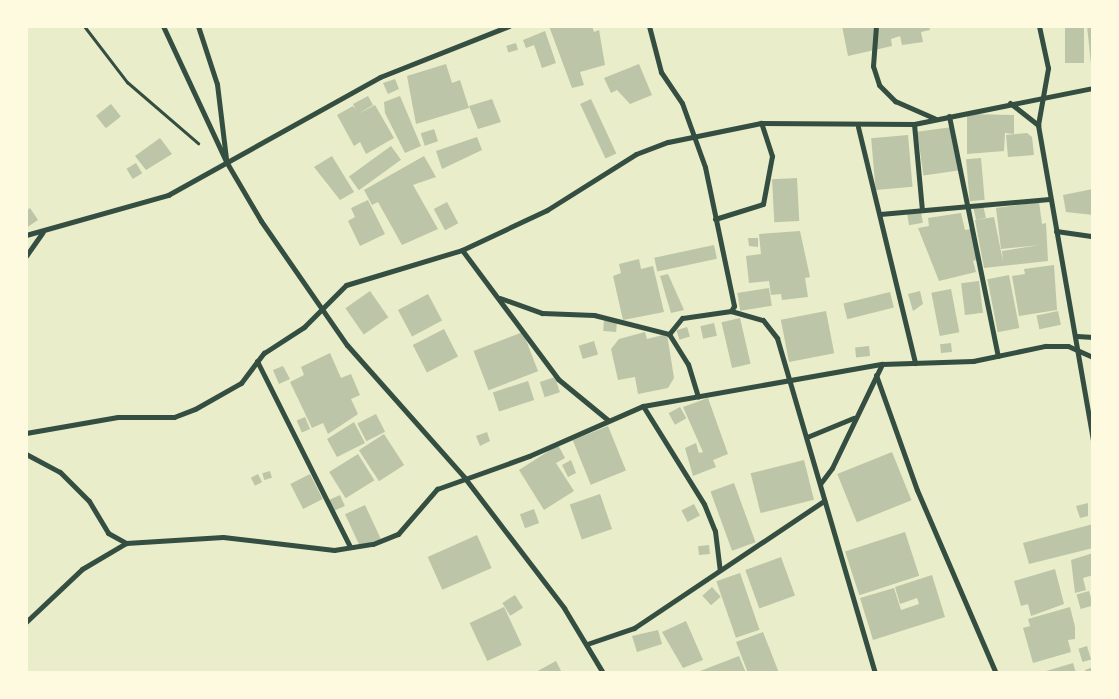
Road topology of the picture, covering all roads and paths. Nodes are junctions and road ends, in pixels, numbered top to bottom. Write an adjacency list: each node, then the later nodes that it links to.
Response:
1 (84, 26): 18 (path)
2 (163, 26): 18 (street)
3 (198, 26): 18 (street)
4 (509, 26): 18 (street)
5 (649, 26): 17 (street)
6 (876, 26): 12 (street)
7 (1039, 26): 9 (street)
8 (1093, 88): 9 (street)
9 (1046, 97): 10 (street); 15 (street)
10 (1010, 103): 11 (street); 15 (street)
11 (949, 116): 12 (street); 20 (street)
12 (934, 118): 14 (street)
13 (761, 123): 16 (street); 17 (street); 23 (street)
14 (914, 124): 16 (street); 21 (street)
15 (1038, 126): 19 (street)
16 (858, 127): 22 (street)
17 (692, 136): 23 (street); 28 (street)
18 (227, 163): 24 (street); 31 (street)
19 (1049, 199): 20 (street); 25 (street)
20 (970, 206): 21 (street); 37 (street)
21 (922, 210): 22 (street)
22 (880, 214): 40 (street)
23 (715, 219): 32 (street)
24 (44, 231): 26 (street); 29 (street)
25 (1056, 231): 27 (street); 34 (street)
26 (26, 235)
27 (1093, 236)
28 (462, 250): 30 (street); 31 (street)
29 (26, 256)
30 (500, 298): 33 (street); 47 (street)
31 (323, 308): 39 (street); 52 (street)
32 (731, 311): 33 (street); 43 (street)
33 (669, 334): 44 (street)
34 (1076, 336): 35 (street); 36 (street)
35 (1093, 337)
36 (1078, 351): 37 (street); 38 (street); 50 (street)
37 (998, 356): 40 (street)
38 (1093, 357)
39 (257, 361): 48 (street); 56 (street)
40 (915, 363): 41 (street)
41 (882, 364): 42 (street); 43 (street)
42 (876, 375): 46 (street); 62 (street)
43 (790, 382): 44 (street); 49 (street)
44 (698, 397): 45 (street)
45 (642, 406): 47 (street); 57 (street)
46 (853, 418): 49 (street); 53 (street)
47 (608, 420): 52 (street)
48 (26, 433)
49 (806, 437): 53 (street)
50 (1093, 440)
51 (26, 454): 55 (street)
52 (464, 477): 56 (street); 59 (street)
53 (820, 484): 54 (street)
54 (824, 501): 57 (street); 61 (street)
55 (126, 543): 56 (street); 58 (street)
56 (350, 547)
57 (720, 569): 59 (street)
58 (26, 622)
59 (586, 644): 60 (street)
60 (603, 673)
61 (875, 673)
62 (996, 673)

